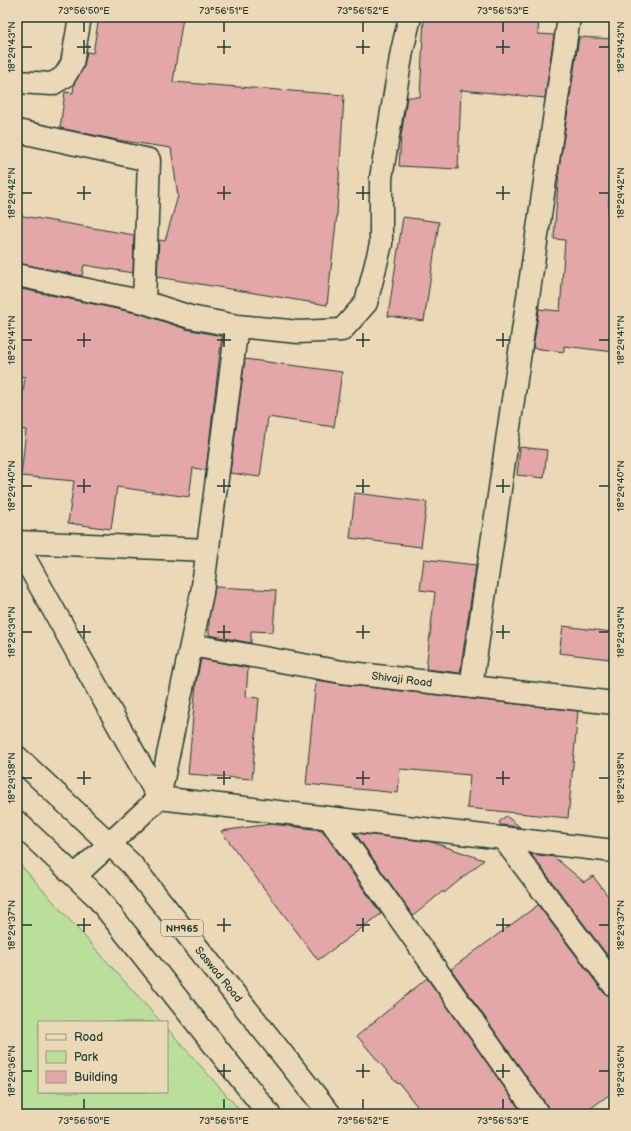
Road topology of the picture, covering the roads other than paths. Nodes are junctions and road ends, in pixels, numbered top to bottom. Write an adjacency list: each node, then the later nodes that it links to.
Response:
1 (80, 17): 4 (main road)
2 (410, 17): 8 (main road)
3 (569, 17): 13 (main road)
4 (17, 82)
5 (17, 131): 7 (main road)
6 (17, 275): 7 (main road)
7 (144, 302): 8 (main road)
8 (237, 326): 10 (main road)
9 (17, 542): 10 (main road)
10 (208, 550): 12 (main road)
11 (17, 555): 16 (main road)
12 (191, 645): 13 (main road, Shivaji Road); 16 (main road)
13 (471, 687): 14 (main road, Shivaji Road)
14 (614, 703)
15 (17, 757): 20 (main road, Saswad Road / NH965)
16 (159, 798): 17 (main road); 20 (main road)
17 (330, 818): 19 (main road); 26 (main road)
18 (17, 822): 22 (main road)
19 (503, 838): 21 (main road); 23 (main road)
20 (109, 844): 22 (main road); 25 (main road, Saswad Road / NH965)
21 (614, 851)
22 (75, 876): 24 (main road)
23 (614, 985)
24 (269, 1114)
25 (330, 1114)
26 (538, 1114)

